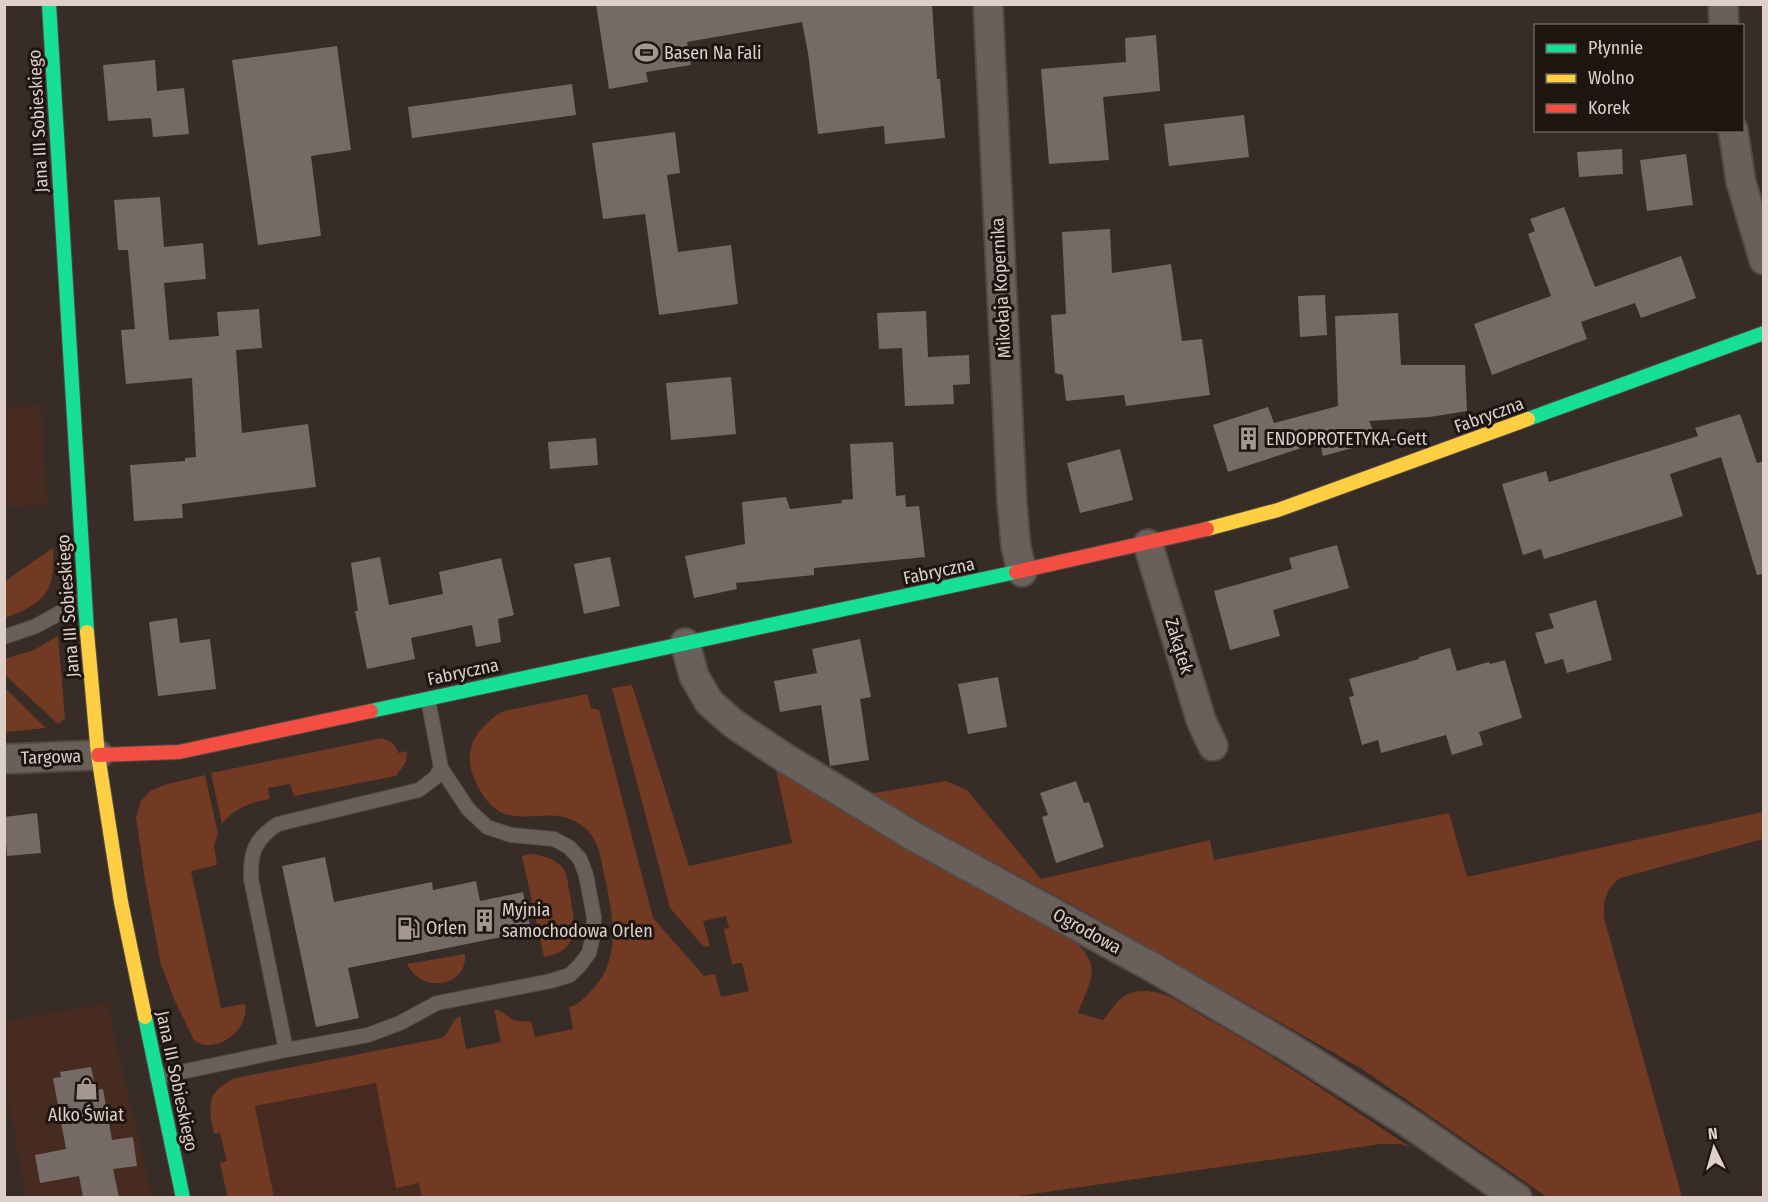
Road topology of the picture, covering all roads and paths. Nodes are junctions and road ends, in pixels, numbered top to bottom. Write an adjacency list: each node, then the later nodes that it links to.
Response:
1 (49, 4): 10 (street, Jana III Sobieskiego)
2 (988, 4): 9 (street, Mikołaja Kopernika)
3 (1722, 4): 4 (street)
4 (1724, 24)
5 (1733, 132): 6 (street)
6 (1764, 260)
7 (1764, 333): 8 (street, Fabryczna)
8 (1148, 544): 9 (street, Fabryczna); 14 (street, Zakątek)
9 (1022, 572): 12 (street, Fabryczna)
10 (84, 599): 11 (lane); 15 (street, Jana III Sobieskiego)
11 (4, 637)
12 (685, 643): 13 (street, Fabryczna); 21 (street, Ogrodowa)
13 (428, 699): 15 (street, Fabryczna); 17 (lane)
14 (1213, 746)
15 (98, 755): 16 (street, Targowa); 19 (street, Jana III Sobieskiego)
16 (4, 759)
17 (441, 768): 18 (lane); 18 (lane)
18 (286, 1050): 19 (lane)
19 (157, 1077): 20 (street, Jana III Sobieskiego)
20 (183, 1197)
21 (1517, 1197)

